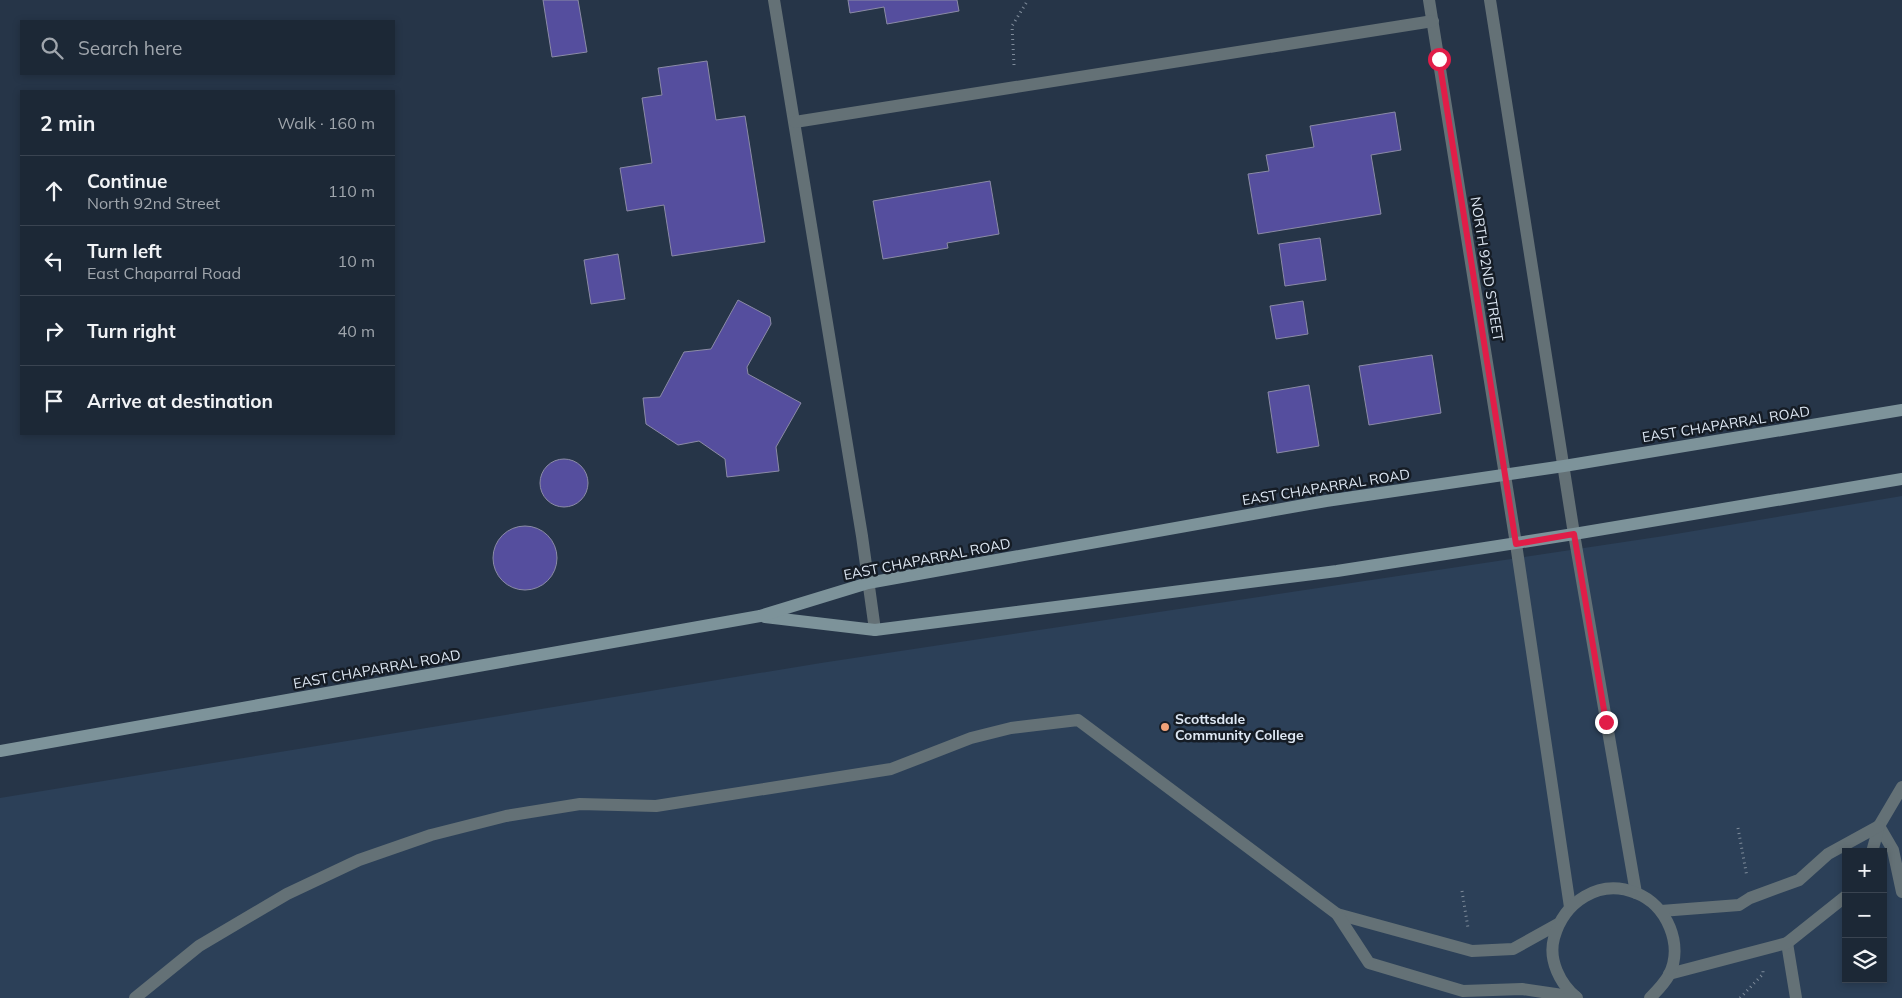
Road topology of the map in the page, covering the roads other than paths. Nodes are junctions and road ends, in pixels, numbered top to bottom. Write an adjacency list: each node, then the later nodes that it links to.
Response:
1 (774, 0): 5 (street)
2 (1430, 0): 4 (street, NORTH 92ND STREET)
3 (1490, 0): 7 (street)
4 (1433, 21): 5 (street); 8 (street, NORTH 92ND STREET)
5 (795, 122): 12 (street)
6 (1902, 410): 7 (street, EAST CHAPARRAL ROAD)
7 (1564, 466): 8 (street, EAST CHAPARRAL ROAD); 10 (street)
8 (1504, 475): 11 (street, NORTH 92ND STREET); 12 (street, EAST CHAPARRAL ROAD)
9 (1902, 479): 10 (street, EAST CHAPARRAL ROAD)
10 (1574, 534): 11 (street, EAST CHAPARRAL ROAD); 20 (street)
11 (1516, 544): 14 (street, EAST CHAPARRAL ROAD); 22 (street, NORTH 92ND STREET)
12 (868, 583): 13 (street, EAST CHAPARRAL ROAD); 14 (street)
13 (760, 616): 14 (street, EAST CHAPARRAL ROAD); 15 (street, EAST CHAPARRAL ROAD)
14 (875, 630)
15 (0, 752)
16 (1902, 787): 17 (street)
17 (1879, 826): 18 (street); 19 (street); 23 (street)
18 (1873, 848)
19 (1902, 892)
20 (1636, 893): 22 (street); 23 (street)
21 (1842, 899): 26 (street)
22 (1570, 907): 25 (street)
23 (1661, 912): 27 (street)
24 (1337, 914): 25 (street); 28 (street); 29 (street)
25 (1558, 924): 29 (street)
26 (1787, 943): 27 (street); 31 (street)
27 (1670, 974): 30 (street)
28 (135, 998)
29 (1576, 998)
30 (1650, 998)
31 (1796, 998)

